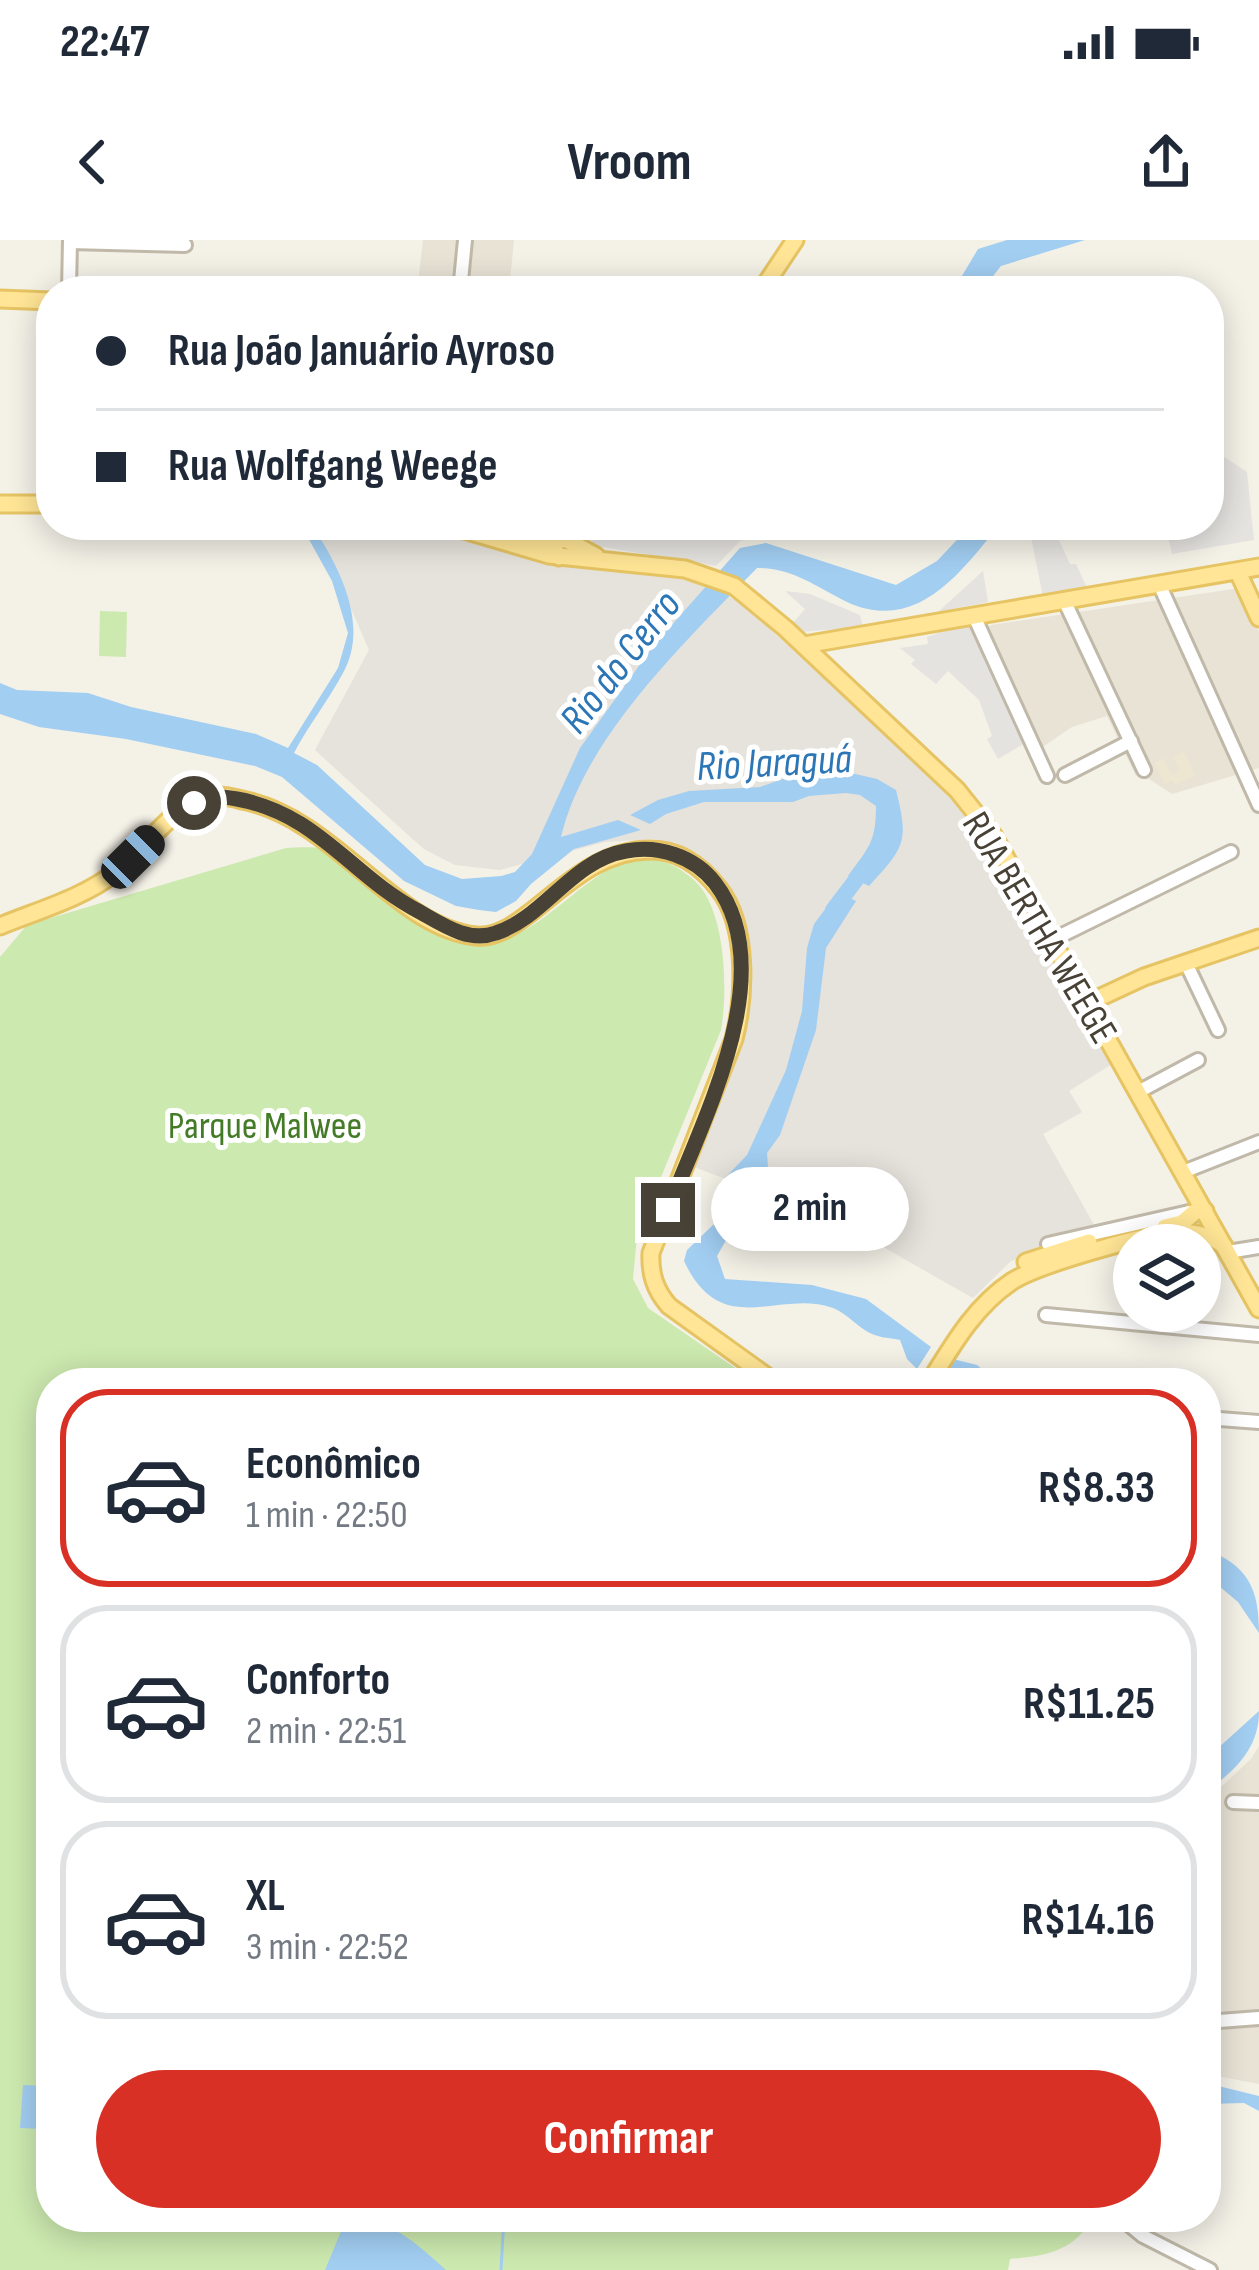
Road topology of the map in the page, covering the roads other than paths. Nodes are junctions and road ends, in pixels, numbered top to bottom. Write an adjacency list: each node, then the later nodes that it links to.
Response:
1 (465, 240): 6 (street)
2 (795, 240): 7 (main road)
3 (70, 241): 4 (street); 5 (street)
4 (184, 245)
5 (69, 276)
6 (461, 276)
7 (770, 276)
8 (0, 299): 9 (main road)
9 (36, 300)
10 (0, 504): 11 (main road)
11 (36, 504)
12 (496, 540): 15 (main road, RUA BERTHA WEEGE)
13 (541, 540): 15 (main road)
14 (570, 540): 16 (main road)
15 (499, 541): 16 (main road, RUA BERTHA WEEGE)
16 (564, 553): 24 (main road, RUA BERTHA WEEGE)
17 (1259, 567): 18 (main road)
18 (1238, 572): 19 (main road); 22 (main road)
19 (1160, 586): 20 (main road); 30 (street)
20 (1066, 602): 21 (main road); 26 (street)
21 (974, 616): 23 (main road); 28 (street)
22 (1259, 617)
23 (830, 639): 24 (main road); 25 (main road)
24 (804, 645): 25 (main road, RUA BERTHA WEEGE)
25 (826, 667): 34 (main road, RUA BERTHA WEEGE)
26 (1131, 741): 27 (street); 29 (street)
27 (1144, 770)
28 (1047, 776)
29 (1065, 776)
30 (1259, 805)
31 (1232, 853): 34 (street)
32 (0, 926): 50 (main road)
33 (1259, 938): 35 (main road)
34 (1052, 940): 36 (main road, RUA BERTHA WEEGE)
35 (1186, 963): 36 (main road); 37 (street)
36 (1088, 1003): 39 (main road, RUA BERTHA WEEGE)
37 (1218, 1030)
38 (1198, 1060): 39 (street)
39 (1138, 1092): 41 (main road, RUA BERTHA WEEGE)
40 (1259, 1142): 41 (street)
41 (1183, 1172): 42 (main road, RUA BERTHA WEEGE)
42 (1198, 1223): 43 (street); 45 (main road, RUA BERTHA WEEGE); 49 (main road)
43 (1048, 1244)
44 (1259, 1247): 45 (street)
45 (1226, 1249): 46 (main road, RUA BERTHA WEEGE)
46 (1259, 1309)
47 (1046, 1315): 48 (street)
48 (1259, 1335)
49 (947, 1347): 51 (main road); 52 (main road)
50 (755, 1368)
51 (930, 1368)
52 (936, 1368)
53 (1221, 1419): 54 (street)
54 (1259, 1422)
55 (1233, 1802): 56 (street)
56 (1259, 1803)
57 (1259, 2018): 58 (street)
58 (1221, 2021)
59 (1138, 2232): 60 (street)
60 (1210, 2270)

